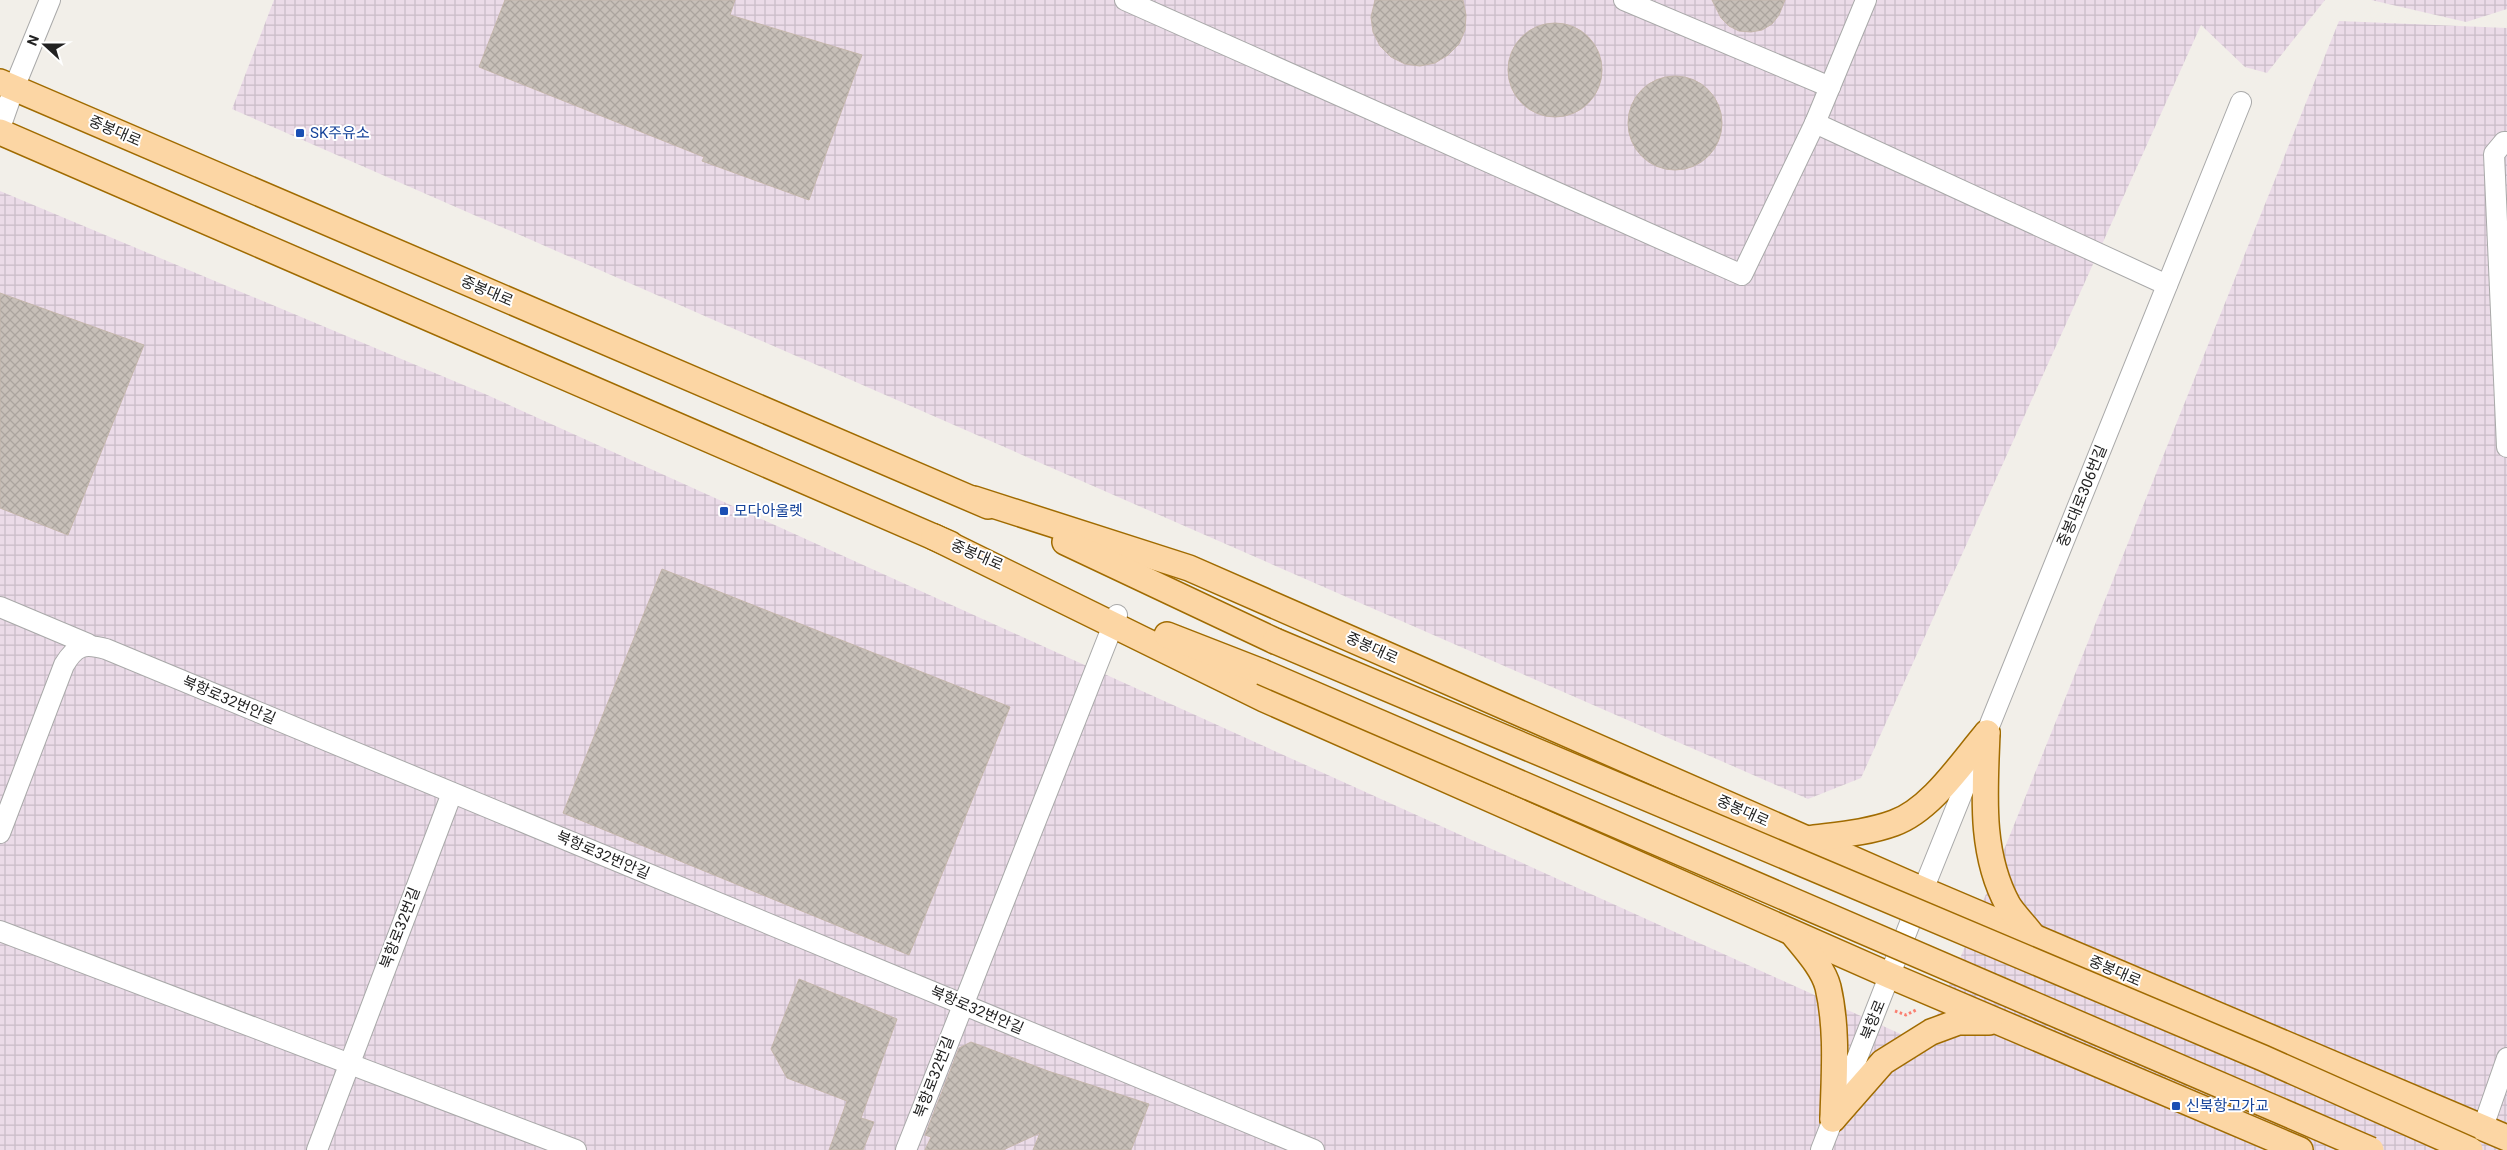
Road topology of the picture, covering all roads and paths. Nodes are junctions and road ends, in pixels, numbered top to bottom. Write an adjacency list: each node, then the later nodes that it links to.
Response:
1 (50, 0): 5 (street)
2 (1125, 0): 8 (street)
3 (1624, 0): 6 (street)
4 (1866, 0): 6 (street)
5 (7, 85): 9 (street); 14 (main road, 중봉대로)
6 (1830, 87): 8 (street)
7 (2241, 102): 12 (street, 중봉대로306번길)
8 (1816, 123): 12 (street)
9 (0, 128)
10 (0, 132): 16 (main road, 중봉대로)
11 (2500, 148): 13 (street)
12 (2167, 285): 18 (street, 중봉대로306번길)
13 (2507, 447)
14 (974, 499): 21 (main road, 중봉대로); 41 (main road, 중봉대로, bridge)
15 (0, 607): 17 (street, 북항로32번안길)
16 (1116, 620): 24 (main road, 중봉대로); 27 (street, 북항로32번길); 40 (main road, 중봉대로, bridge)
17 (88, 644): 19 (street, 북항로32번안길); 20 (street)
18 (1986, 733): 21 (main road); 22 (street, 중봉대로306번길); 25 (main road)
19 (452, 792): 27 (street, 북항로32번안길); 30 (street, 북항로32번길)
20 (0, 833)
21 (1807, 839): 22 (main road, 중봉대로)
22 (1923, 890): 25 (main road, 중봉대로); 26 (street, 북항로)
23 (0, 931): 30 (street)
24 (1791, 932): 26 (main road, 중봉대로); 31 (main road)
25 (2034, 937): 32 (main road, 중봉대로)
26 (1890, 976): 28 (main road, 중봉대로); 31 (street, 북항로)
27 (962, 1004): 36 (street, 북항로32번길); 37 (street, 북항로32번안길)
28 (1998, 1022): 31 (main road); 39 (main road, 중봉대로)
29 (2507, 1058): 32 (street)
30 (349, 1064): 34 (street, 북항로32번길); 35 (street)
31 (1833, 1119): 38 (street, 북항로)
32 (2483, 1128): 33 (main road, 중봉대로)
33 (2507, 1138)
34 (316, 1150)
35 (576, 1150)
36 (906, 1150)
37 (1314, 1150)
38 (1821, 1150)
39 (2300, 1150)
40 (2371, 1150)
41 (2470, 1150)

